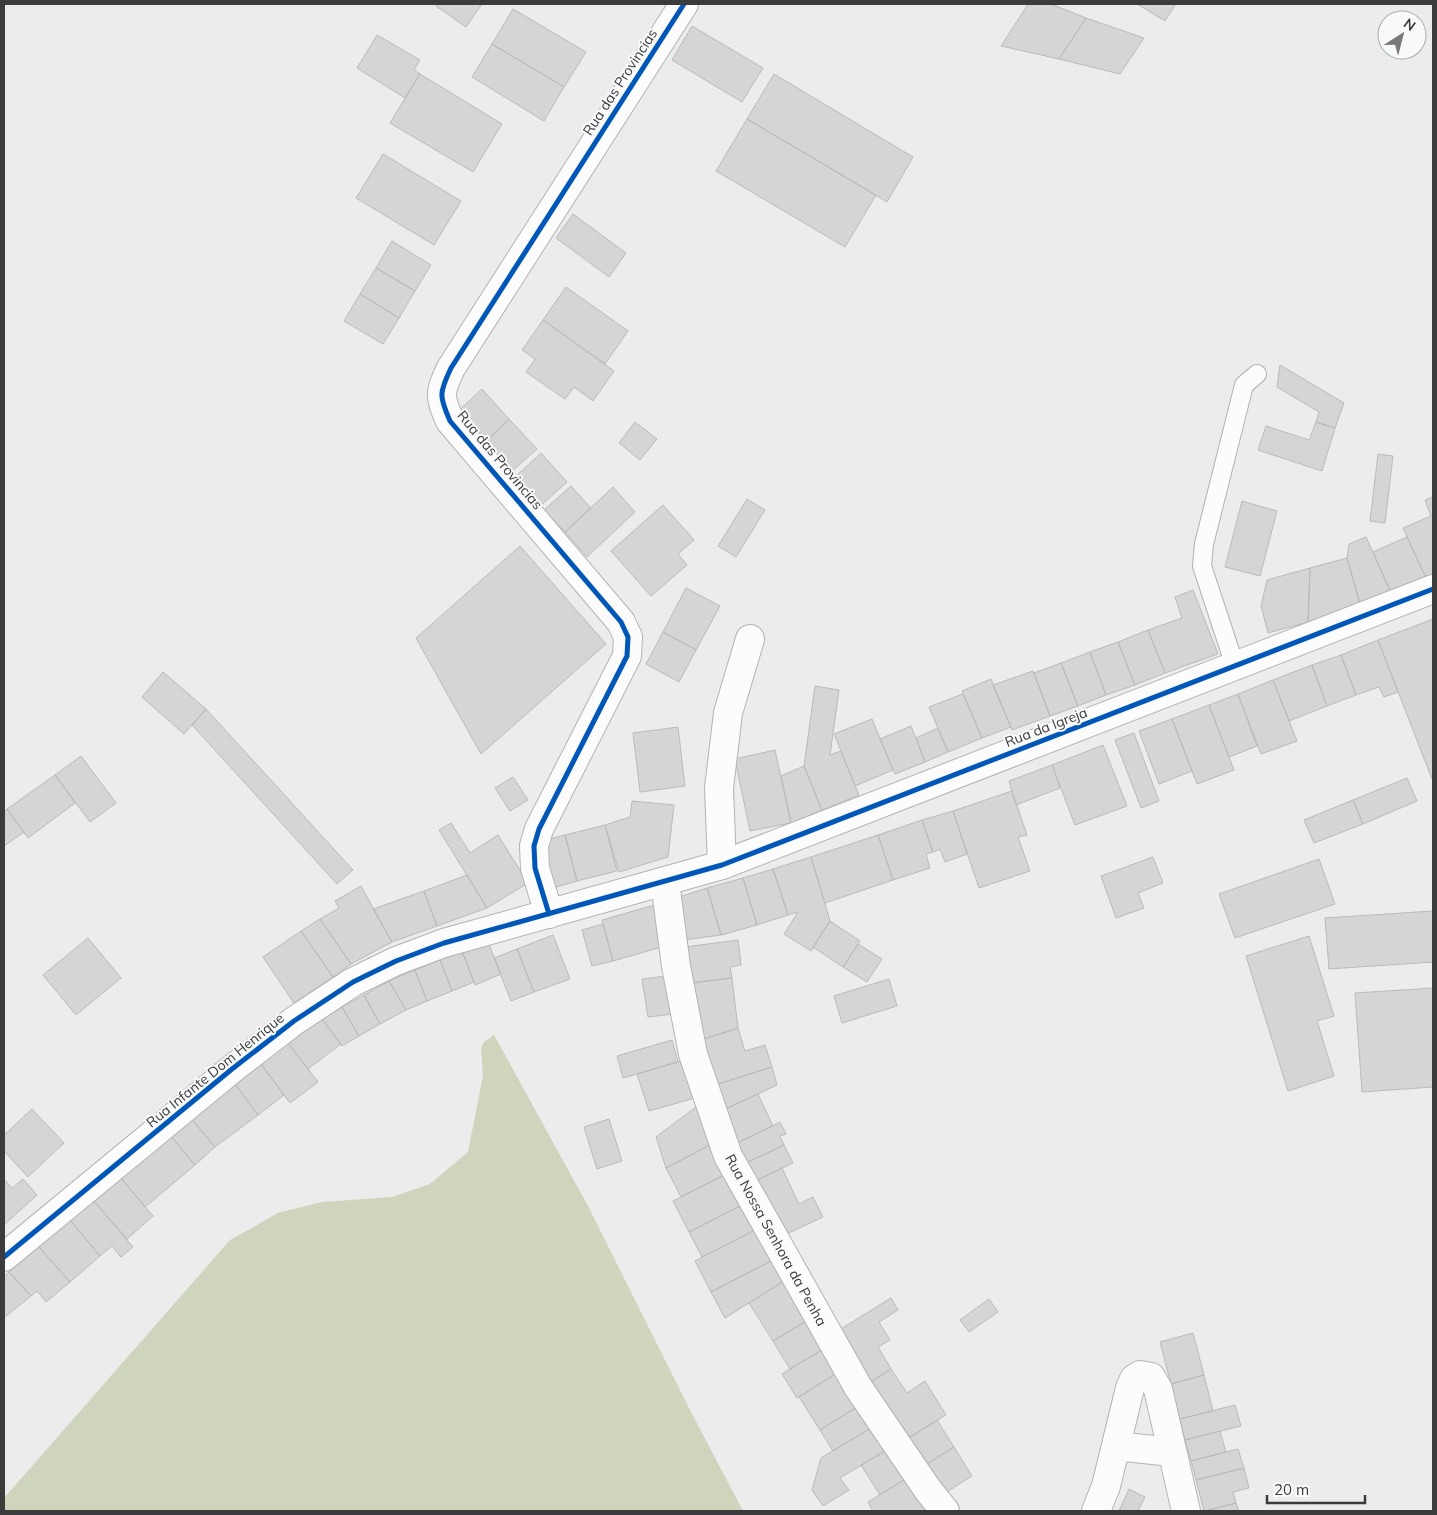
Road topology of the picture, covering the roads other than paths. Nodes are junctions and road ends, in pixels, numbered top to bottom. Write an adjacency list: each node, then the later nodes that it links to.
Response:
1 (684, 4): 8 (street, Rua das Provincias)
2 (1256, 374): 5 (lane)
3 (1433, 589): 5 (street, Rua da Igreja)
4 (750, 639): 6 (street)
5 (1235, 666): 6 (street, Rua da Igreja)
6 (722, 865): 7 (street, Rua da Igreja)
7 (665, 882): 8 (street, Rua Infante Dom Henrique); 12 (street, Rua Nossa Senhora da Penha)
8 (549, 914): 9 (street, Rua Infante Dom Henrique)
9 (4, 1257)
10 (1116, 1446): 11 (street); 11 (street); 13 (street)
11 (1172, 1452): 14 (street)
12 (945, 1511)
13 (1096, 1511)
14 (1186, 1511)

